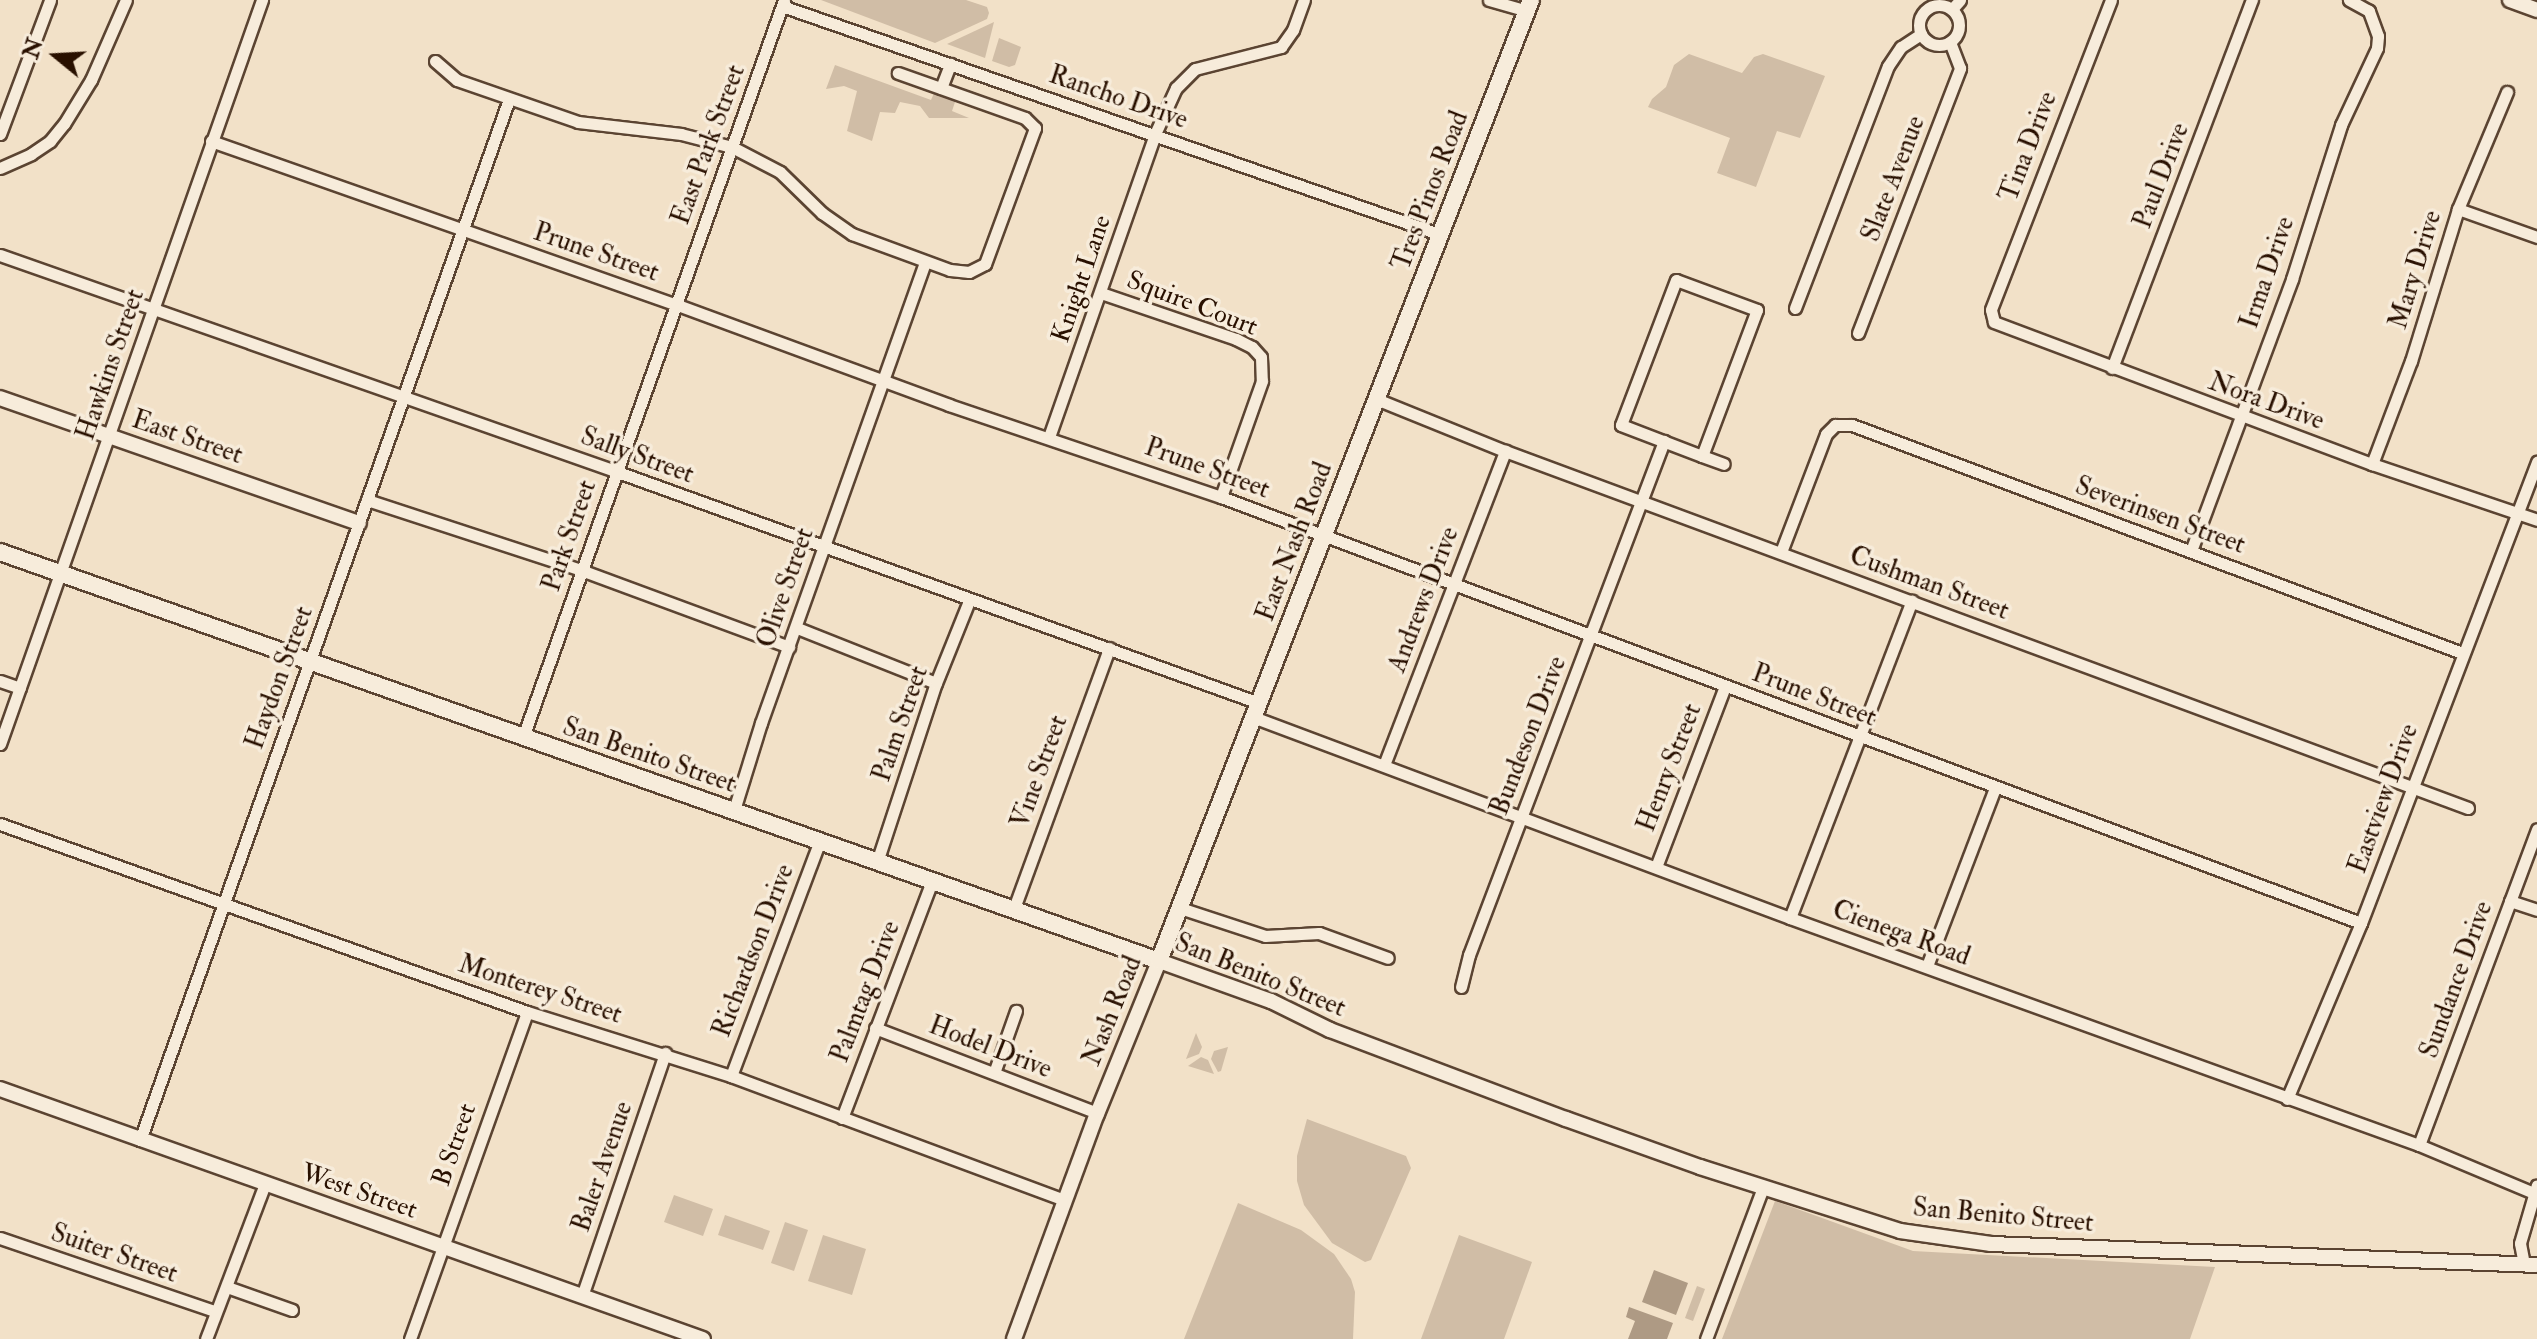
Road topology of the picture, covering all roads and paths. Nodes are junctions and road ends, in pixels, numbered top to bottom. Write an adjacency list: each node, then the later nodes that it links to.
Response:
1 (50, 0): 22 (street)
2 (126, 0): 26 (street)
3 (262, 0): 24 (street, Hawkins Street)
4 (1304, 0): 23 (street, Knight Lane)
5 (1489, 0): 12 (street)
6 (2111, 0): 37 (street, Tina Drive)
7 (2252, 0): 39 (street, Paul Drive)
8 (2349, 0): 44 (street, Irma Drive)
9 (2510, 0): 13 (street)
10 (783, 3): 17 (street, Rancho Drive); 25 (street, East Park Street)
11 (1956, 5): 14 (street); 15 (street)
12 (1529, 6): 29 (main road, Tres Pinos Road)
13 (2537, 10)
14 (1921, 34): 15 (street); 35 (street)
15 (1950, 42): 38 (street, Slate Avenue)
16 (435, 61): 21 (street)
17 (950, 64): 19 (street); 23 (street, Rancho Drive)
18 (898, 73): 19 (street)
19 (941, 88): 32 (street)
20 (2507, 92): 27 (street, Mary Drive)
21 (509, 99): 25 (street); 28 (street, Haydon Street)
22 (0, 134)
23 (1155, 134): 29 (street, Rancho Drive); 33 (street, Knight Lane)
24 (211, 141): 28 (street, Prune Street); 36 (street, Hawkins Street)
25 (732, 147): 32 (street); 34 (street, East Park Street)
26 (0, 168)
27 (2458, 209): 30 (street); 52 (street, Mary Drive)
28 (462, 230): 34 (street, Prune Street); 42 (street, Haydon Street)
29 (1439, 234): 43 (main road, Tres Pinos Road)
30 (2537, 237)
31 (0, 255): 36 (street, Sally Street)
32 (925, 262): 40 (street, Olive Street)
33 (1101, 293): 46 (street, Knight Lane); 54 (street, Squire Court)
34 (675, 304): 40 (street, Prune Street); 53 (street, Park Street)
35 (1795, 308)
36 (154, 309): 42 (street, Sally Street); 45 (street, Hawkins Street)
37 (1991, 310): 39 (street, Nora Drive)
38 (1858, 333)
39 (2112, 368): 44 (street, Nora Drive)
40 (883, 382): 46 (street, Prune Street); 61 (street, Olive Street)
41 (0, 398): 45 (street, East Street)
42 (403, 398): 53 (street, Sally Street); 55 (street, Haydon Street)
43 (1376, 399): 48 (street, Cushman Street); 60 (main road, East Nash Road)
44 (2242, 416): 52 (street, Nora Drive); 62 (street, Irma Drive)
45 (109, 436): 59 (street, East Street); 66 (street, Hawkins Street)
46 (1049, 437): 54 (street, Prune Street)
47 (1664, 441): 49 (street); 49 (street); 56 (street, Bundeson Drive)
48 (1505, 451): 56 (street, Cushman Street); 67 (street, Andrews Drive)
49 (1702, 456): 51 (street)
50 (2537, 461): 57 (street, Eastview Drive)
51 (1724, 464)
52 (2372, 464): 57 (street, Nora Drive)
53 (615, 471): 61 (street, Sally Street); 65 (street, Park Street)
54 (1221, 497): 60 (street, Prune Street)
55 (367, 500): 59 (street, Haydon Street); 65 (street)
56 (1641, 501): 64 (street, Cushman Street); 71 (street, Bundeson Drive)
57 (2517, 513): 58 (street, Nora Drive); 74 (street, Eastview Drive)
58 (2537, 520)
59 (359, 523): 75 (street, Haydon Street)
60 (1323, 536): 67 (street, Prune Street); 80 (main road, East Nash Road)
61 (823, 547): 68 (street, Sally Street); 70 (street, Olive Street)
62 (2191, 551): 64 (street, Severinsen Street); 74 (street, Severinsen Street)
63 (0, 552): 66 (main road, San Benito Street)
64 (1781, 552): 69 (street, Cushman Street)
65 (581, 570): 72 (street); 82 (street, Park Street)
66 (61, 571): 75 (main road, San Benito Street); 79 (street, Hawkins Street)
67 (1453, 584): 71 (street, Prune Street); 84 (street, Andrews Drive)
68 (969, 601): 73 (street, Sally Street); 77 (street, Palm Street)
69 (1912, 601): 81 (street); 85 (street, Cushman Street)
70 (797, 628): 72 (street, Olive Street); 77 (street)
71 (1591, 635): 78 (street, Prune Street); 89 (street, Bundeson Drive)
72 (789, 647): 88 (street, Olive Street)
73 (1109, 648): 80 (street, Sally Street); 100 (street, Vine Street)
74 (2462, 653): 85 (street, Eastview Drive)
75 (310, 661): 82 (main road, San Benito Street); 97 (street, Haydon Street)
76 (0, 681): 79 (street)
77 (936, 683): 93 (street, Palm Street)
78 (1725, 686): 81 (street, Prune Street); 94 (street, Henry Street)
79 (20, 688): 83 (street, Hawkins Street)
80 (1256, 710): 84 (street, Cienega Road); 98 (main road, Nash Road)
81 (1858, 736): 86 (street, Prune Street); 101 (street)
82 (523, 737): 88 (main road, San Benito Street)
83 (0, 744)
84 (1384, 765): 89 (street, Cienega Road)
85 (2413, 786): 87 (street, Cushman Street); 102 (street, Eastview Drive)
86 (1995, 788): 102 (street, Prune Street); 105 (street)
87 (2468, 808)
88 (734, 810): 92 (main road, San Benito Street)
89 (1522, 816): 94 (street, Cienega Road); 106 (street, Bundeson Drive)
90 (0, 824): 97 (street, Monterey Street)
91 (2537, 829): 96 (street, Sundance Drive)
92 (820, 841): 93 (main road, San Benito Street); 112 (street, Richardson Drive)
93 (877, 862): 95 (main road, San Benito Street)
94 (1656, 867): 101 (street, Cienega Road)
95 (932, 881): 100 (main road, San Benito Street); 109 (street, Palmtag Drive)
96 (2510, 901): 99 (street); 118 (street, Sundance Drive)
97 (223, 904): 108 (street, Monterey Street); 117 (street, Haydon Street)
98 (1180, 908): 103 (street); 104 (main road, Nash Road)
99 (2537, 910)
100 (1013, 911): 104 (main road, San Benito Street)
101 (1790, 918): 105 (street, Cienega Road)
102 (2361, 923): 114 (street, Eastview Drive)
103 (1388, 958)
104 (1159, 961): 120 (street, San Benito Street); 122 (street, Nash Road)
105 (1927, 966): 114 (street, Cienega Road)
106 (1461, 987)
107 (1016, 1011): 111 (street)
108 (527, 1012): 110 (street, Monterey Street); 124 (street, B Street)
109 (875, 1028): 111 (street, Hodel Drive); 116 (street, Palmtag Drive)
110 (665, 1053): 112 (street, Monterey Street); 127 (street, Baler Avenue)
111 (994, 1073): 115 (street, Hodel Drive)
112 (731, 1076): 116 (street, Monterey Street)
113 (0, 1089): 117 (street, West Street)
114 (2287, 1099): 118 (street, Cienega Road)
115 (1090, 1110)
116 (842, 1118): 122 (street, Monterey Street)
117 (140, 1140): 119 (street, West Street)
118 (2419, 1145): 121 (street, Cienega Road)
119 (265, 1184): 124 (street, West Street); 126 (street)
120 (1763, 1187): 125 (street, San Benito Street); 134 (street)
121 (2536, 1189): 125 (street)
122 (1065, 1200): 133 (street, Nash Road)
123 (0, 1238): 129 (street, Suiter Street)
124 (444, 1247): 127 (street, West Street); 131 (street, B Street)
125 (2530, 1264)
126 (227, 1287): 128 (street); 129 (street)
127 (582, 1296): 132 (street, West Street)
128 (292, 1310)
129 (214, 1311): 130 (street)
130 (206, 1339)
131 (410, 1339)
132 (703, 1339)
133 (1014, 1339)
134 (1706, 1339)

